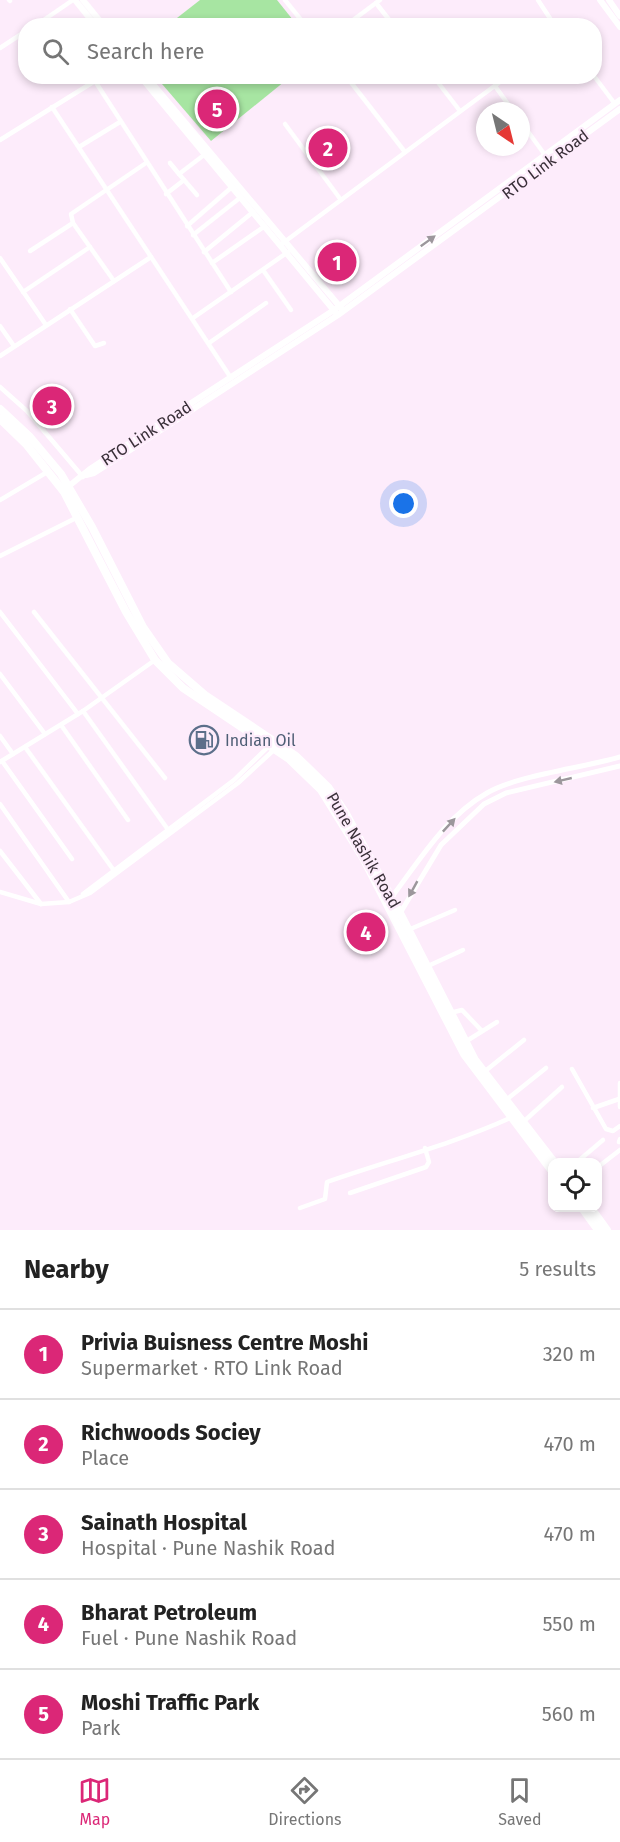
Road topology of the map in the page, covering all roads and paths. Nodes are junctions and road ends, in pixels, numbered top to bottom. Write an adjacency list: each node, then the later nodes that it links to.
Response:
1 (74, 0): 9 (street); 10 (main road)
2 (83, 0): 11 (main road)
3 (285, 0): 12 (street)
4 (538, 0): 15 (street)
5 (600, 0): 16 (main road)
6 (609, 0): 8 (main road)
7 (378, 1): 13 (street); 14 (street)
8 (620, 16)
9 (46, 18)
10 (89, 18)
11 (98, 18)
12 (300, 18)
13 (356, 18)
14 (389, 18)
15 (550, 18)
16 (620, 27)
17 (18, 36): 18 (street)
18 (0, 48)
19 (90, 84): 30 (street)
20 (97, 84): 32 (street)
21 (147, 84): 38 (main road)
22 (153, 84): 55 (main road)
23 (352, 84): 37 (street)
24 (439, 84): 31 (street)
25 (498, 84): 27 (street)
26 (601, 84): 29 (street)
27 (495, 86): 28 (street); 31 (street)
28 (507, 102)
29 (618, 104): 39 (main road, RTO Link Road); 70 (main road, RTO Link Road)
30 (52, 107): 35 (street); 36 (street)
31 (460, 111): 37 (street)
32 (120, 122): 36 (street); 40 (street)
33 (285, 123): 49 (street)
34 (530, 134): 39 (street)
35 (0, 140)
36 (79, 147): 45 (street)
37 (405, 152): 49 (street)
38 (204, 154): 42 (street); 44 (main road)
39 (545, 155): 70 (main road, RTO Link Road, one-way to 39)
40 (146, 163): 45 (street); 46 (street)
41 (170, 163): 42 (street)
42 (179, 174): 43 (street)
43 (184, 180): 46 (street); 47 (street)
44 (232, 187): 48 (main road); 53 (street)
45 (106, 190): 51 (street); 60 (street)
46 (166, 194): 53 (street)
47 (197, 195)
48 (241, 197): 50 (main road); 54 (street)
49 (341, 200): 55 (street)
50 (253, 212): 52 (main road); 59 (street)
51 (73, 223): 56 (street); 57 (street)
52 (265, 225): 55 (main road); 62 (street)
53 (187, 226): 54 (street)
54 (193, 235): 59 (street)
55 (283, 242): 58 (main road)
56 (90, 247): 64 (street); 65 (street)
57 (30, 251)
58 (290, 251): 63 (street); 70 (main road)
59 (204, 252): 62 (street)
60 (151, 257): 64 (street); 71 (street)
61 (0, 258): 65 (street)
62 (212, 263): 66 (street)
63 (263, 270): 66 (street); 69 (street)
64 (114, 281): 68 (street)
65 (23, 292): 72 (street)
66 (231, 292): 71 (street)
67 (266, 303): 75 (street)
68 (70, 309): 72 (street); 74 (street)
69 (291, 310)
70 (339, 311): 78 (main road, RTO Link Road)
71 (193, 318): 75 (street)
72 (46, 325): 76 (street)
73 (0, 326): 76 (street)
74 (104, 343)
75 (209, 343): 78 (street)
76 (14, 346): 77 (street)
77 (0, 356)
78 (233, 380): 83 (main road, RTO Link Road)
79 (0, 387): 83 (street)
80 (0, 409): 84 (highway, Pune Nashik Road)
81 (0, 419): 82 (highway, Pune Nashik Road)
82 (49, 471): 85 (street); 86 (highway, Pune Nashik Road)
83 (84, 476): 84 (main road, RTO Link Road)
84 (69, 486): 97 (highway, Pune Nashik Road)
85 (0, 500)
86 (78, 517): 87 (street); 90 (highway, Pune Nashik Road)
87 (0, 556)
88 (0, 612): 93 (street)
89 (34, 612): 92 (street)
90 (155, 660): 92 (street); 97 (highway, Pune Nashik Road)
91 (0, 674): 95 (street)
92 (101, 698): 93 (street); 102 (street)
93 (81, 712): 94 (street); 105 (street)
94 (61, 725): 95 (street); 104 (street)
95 (45, 734): 98 (street)
96 (0, 736): 99 (street)
97 (275, 744): 105 (street); 110 (highway, Pune Nashik Road)
98 (25, 747): 99 (street); 108 (street)
99 (13, 754): 100 (street)
100 (1, 761): 107 (street)
101 (619, 761): 110 (street, one-way to 101); 114 (street, one-way to 114)
102 (165, 778)
103 (0, 804): 111 (street)
104 (128, 820)
105 (169, 832): 108 (street)
106 (0, 851): 112 (street)
107 (72, 859)
108 (115, 873): 111 (street)
109 (0, 892): 112 (street)
110 (389, 901): 114 (highway, Pune Nashik Road)
111 (69, 902): 112 (street)
112 (41, 904)
113 (455, 910): 115 (street)
114 (398, 916): 115 (highway, Pune Nashik Road)
115 (405, 931): 117 (highway, Pune Nashik Road); 133 (highway, Pune Nashik Road)
116 (463, 950): 117 (street)
117 (428, 966): 118 (highway, Pune Nashik Road)
118 (450, 1013): 120 (street); 122 (highway, Pune Nashik Road)
119 (497, 1022): 120 (street)
120 (482, 1031): 122 (street)
121 (524, 1040): 125 (street)
122 (465, 1042): 125 (highway, Pune Nashik Road)
123 (546, 1068): 130 (street)
124 (572, 1069): 132 (street)
125 (483, 1072): 130 (highway, Pune Nashik Road)
126 (620, 1083): 128 (street)
127 (562, 1087): 134 (street)
128 (620, 1091): 129 (street)
129 (619, 1099): 131 (street); 132 (street)
130 (505, 1101): 134 (highway, Pune Nashik Road)
131 (620, 1107)
132 (593, 1108): 135 (street)
133 (510, 1118): 137 (street); 142 (highway, Pune Nashik Road)
134 (522, 1123): 139 (highway, Pune Nashik Road)
135 (620, 1126)
136 (603, 1140): 140 (street)
137 (425, 1148): 143 (street); 144 (street)
138 (620, 1150): 141 (street)
139 (551, 1158)
140 (582, 1158)
141 (602, 1163)
142 (548, 1166)
143 (350, 1193)
144 (300, 1208)
145 (585, 1212): 147 (highway)
146 (594, 1212): 148 (highway)
147 (598, 1230)
148 (607, 1230)

